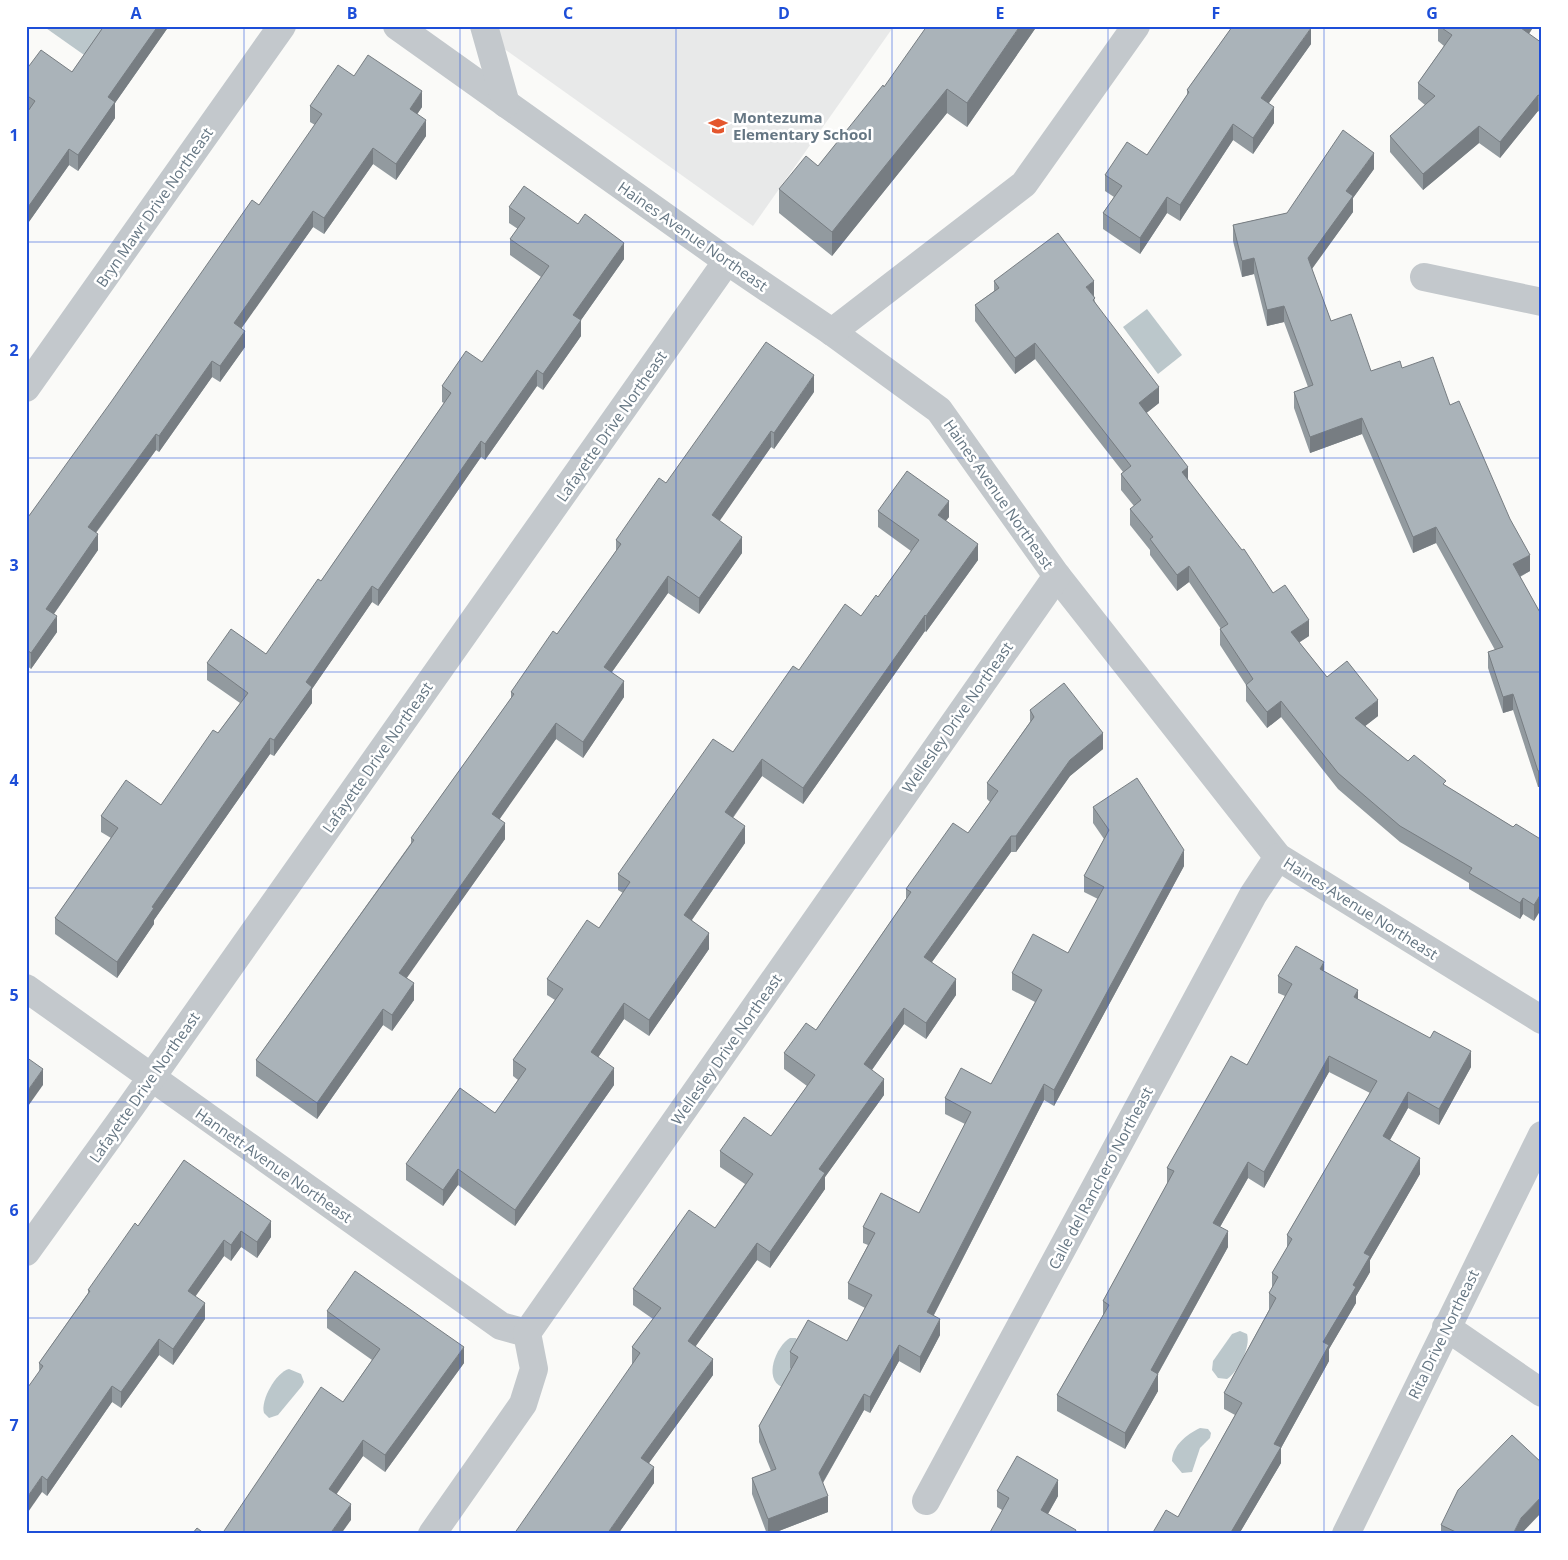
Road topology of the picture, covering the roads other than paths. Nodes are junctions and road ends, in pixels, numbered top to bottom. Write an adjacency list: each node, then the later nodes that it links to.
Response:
1 (282, 26): 10 (street, Bryn Mawr Drive Northeast)
2 (396, 26): 5 (street, Haines Avenue Northeast)
3 (484, 26): 5 (street)
4 (1136, 26): 9 (street)
5 (506, 104): 6 (street, Haines Avenue Northeast)
6 (727, 261): 9 (street, Haines Avenue Northeast); 15 (street, Lafayette Drive Northeast)
7 (1424, 277): 8 (street)
8 (1542, 302)
9 (832, 332): 11 (street, Haines Avenue Northeast)
10 (26, 388)
11 (1057, 576): 12 (street, Haines Avenue Northeast); 19 (street, Wellesley Drive Northeast)
12 (1278, 858): 14 (street, Haines Avenue Northeast); 21 (street, Calle del Ranchero Northeast)
13 (26, 988): 15 (street, Hannett Avenue Northeast)
14 (1542, 1020)
15 (151, 1079): 17 (street, Lafayette Drive Northeast); 19 (street, Hannett Avenue Northeast)
16 (1542, 1135): 18 (street, Rita Drive Northeast)
17 (26, 1252)
18 (1446, 1327): 20 (street); 23 (street, Rita Drive Northeast)
19 (528, 1333): 22 (street)
20 (1542, 1393)
21 (926, 1501)
22 (432, 1534)
23 (1346, 1534)

